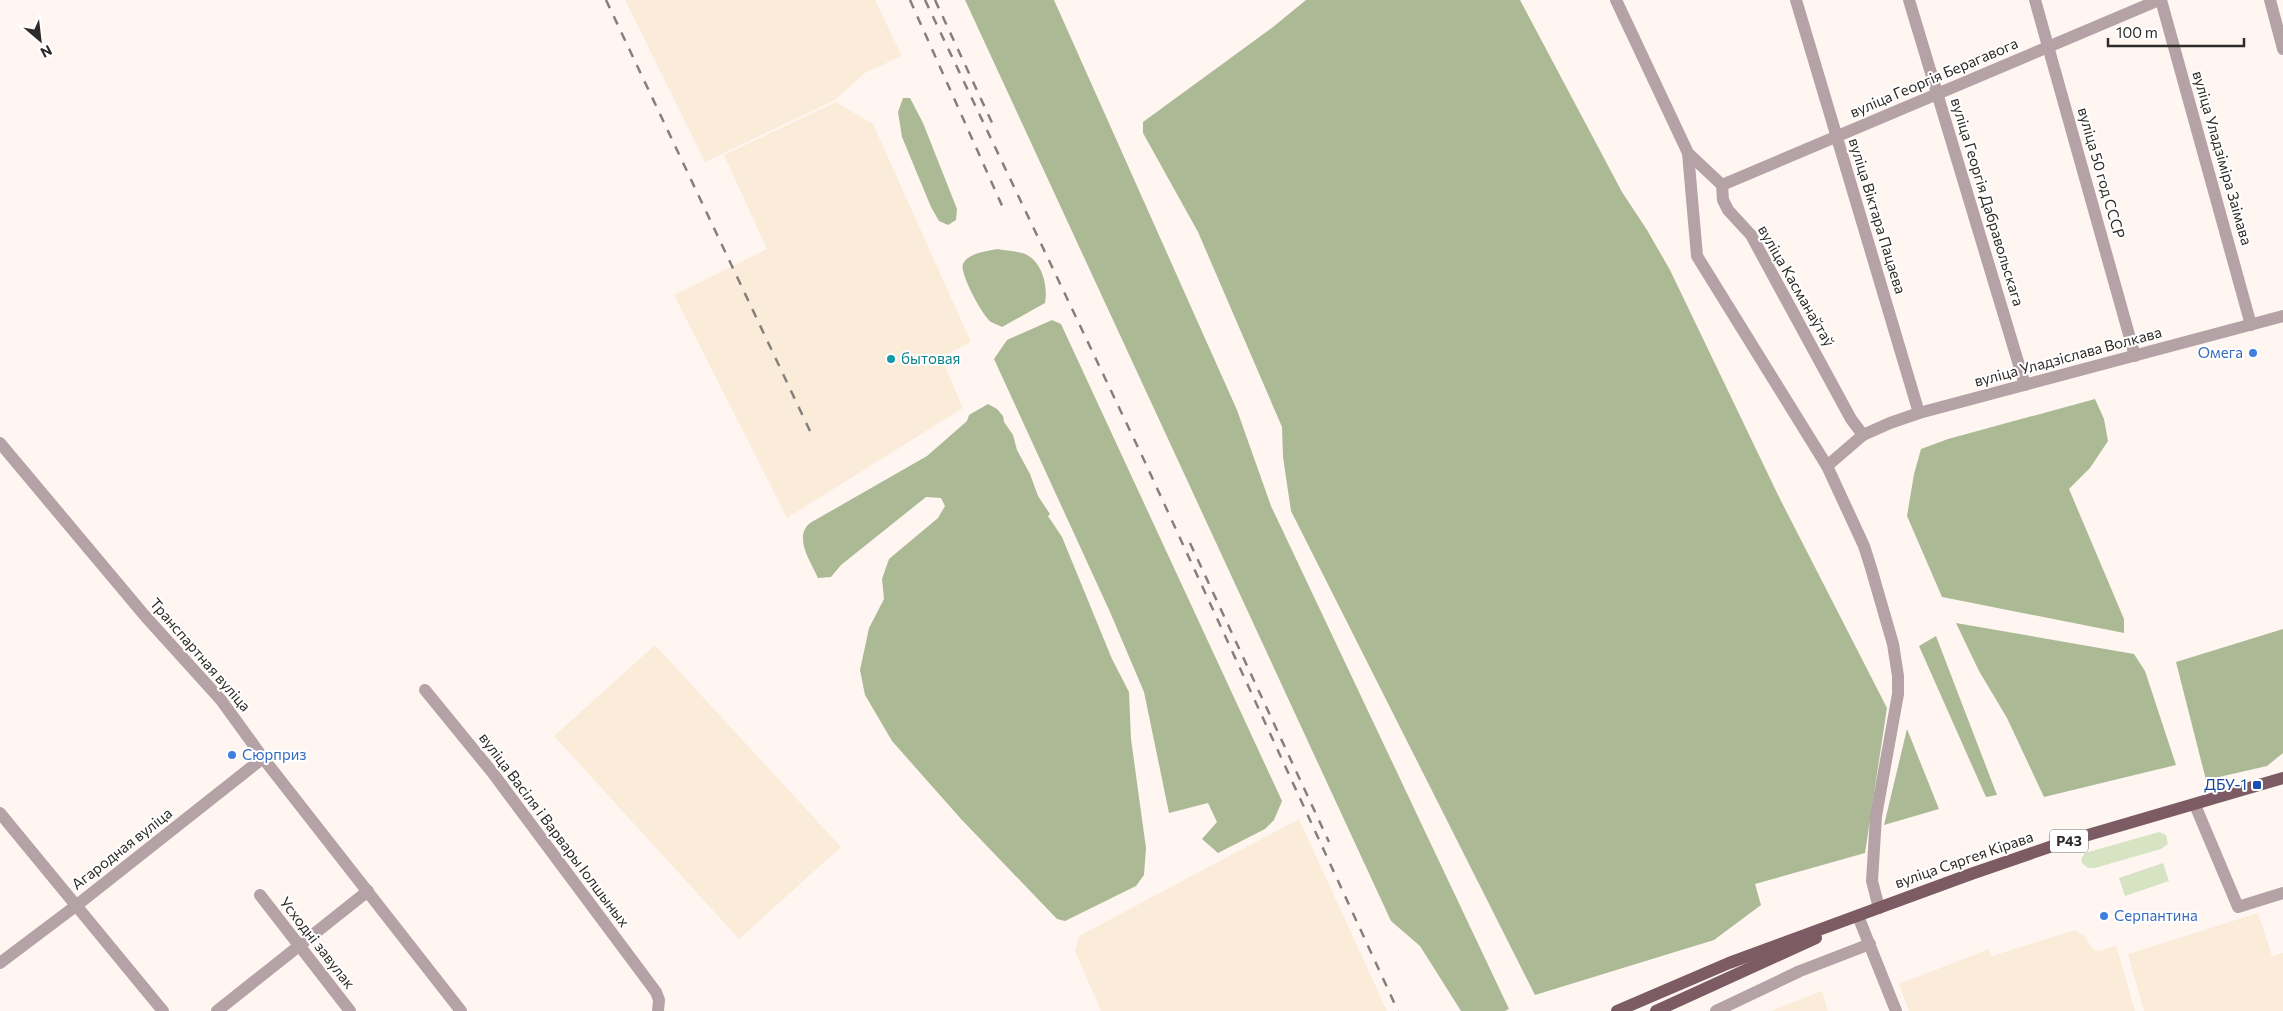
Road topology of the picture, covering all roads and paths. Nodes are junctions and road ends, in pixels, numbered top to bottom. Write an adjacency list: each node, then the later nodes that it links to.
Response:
1 (1616, 0): 11 (street)
2 (1796, 0): 10 (street, вуліца Віктара Пацаева)
3 (1909, 0): 9 (street, вуліца Георгія Дабравольскага)
4 (2035, 0): 7 (street, вуліца 50 год СССР)
5 (2160, 0): 7 (street, вуліца Георгія Берагавога); 14 (street, вуліца Уладзіміра Заімава)
6 (2270, 0): 8 (street)
7 (2049, 48): 9 (street, вуліца Георгія Берагавога); 15 (street, вуліца 50 год СССР)
8 (2283, 49)
9 (1938, 96): 10 (street, вуліца Георгія Берагавога); 16 (street, вуліца Георгія Дабравольскага)
10 (1836, 137): 12 (street, вуліца Георгія Берагавога); 17 (street, вуліца Віктара Пацаева)
11 (1688, 153): 12 (street); 20 (street)
12 (1722, 185): 18 (street, вуліца Касманаўтаў)
13 (2283, 316): 14 (street, вуліца Уладзіслава Волкава)
14 (2252, 325): 15 (street, вуліца Уладзіслава Волкава)
15 (2135, 356): 16 (street, вуліца Уладзіслава Волкава)
16 (2025, 385): 17 (street, вуліца Уладзіслава Волкава)
17 (1920, 413): 18 (street, вуліца Уладзіслава Волкава)
18 (1863, 435): 20 (street, вуліца Уладзіслава Волкава)
19 (0, 443): 22 (street, Транспартная вуліца)
20 (1827, 466): 30 (street)
21 (424, 690): 39 (street, вуліца Васіля і Варвары Іолшыных)
22 (263, 758): 26 (street, Транспартная вуліца); 29 (street, Агародная вуліца)
23 (2283, 778): 24 (main road, вуліца Сяргея Кірава / Р43)
24 (2195, 804): 27 (street); 30 (main road, вуліца Сяргея Кірава / Р43)
25 (0, 813): 29 (street)
26 (368, 891): 33 (street); 38 (street, Транспартная вуліца)
27 (2283, 893)
28 (260, 895): 33 (street, Усходні завулак)
29 (77, 906): 34 (street, Агародная вуліца); 35 (street)
30 (1879, 908): 31 (main road, вуліца Сяргея Кірава / Р43)
31 (1858, 916): 32 (street); 40 (main road, вуліца Сяргея Кірава / Р43); 41 (main road, вуліца Сяргея Кірава / Р43)
32 (1870, 944): 42 (street); 43 (street)
33 (300, 946): 36 (street); 37 (street, Усходні завулак)
34 (0, 964)
35 (163, 1011)
36 (217, 1011)
37 (350, 1011)
38 (461, 1011)
39 (658, 1011)
40 (1617, 1011)
41 (1656, 1011)
42 (1716, 1011)
43 (1896, 1011)

